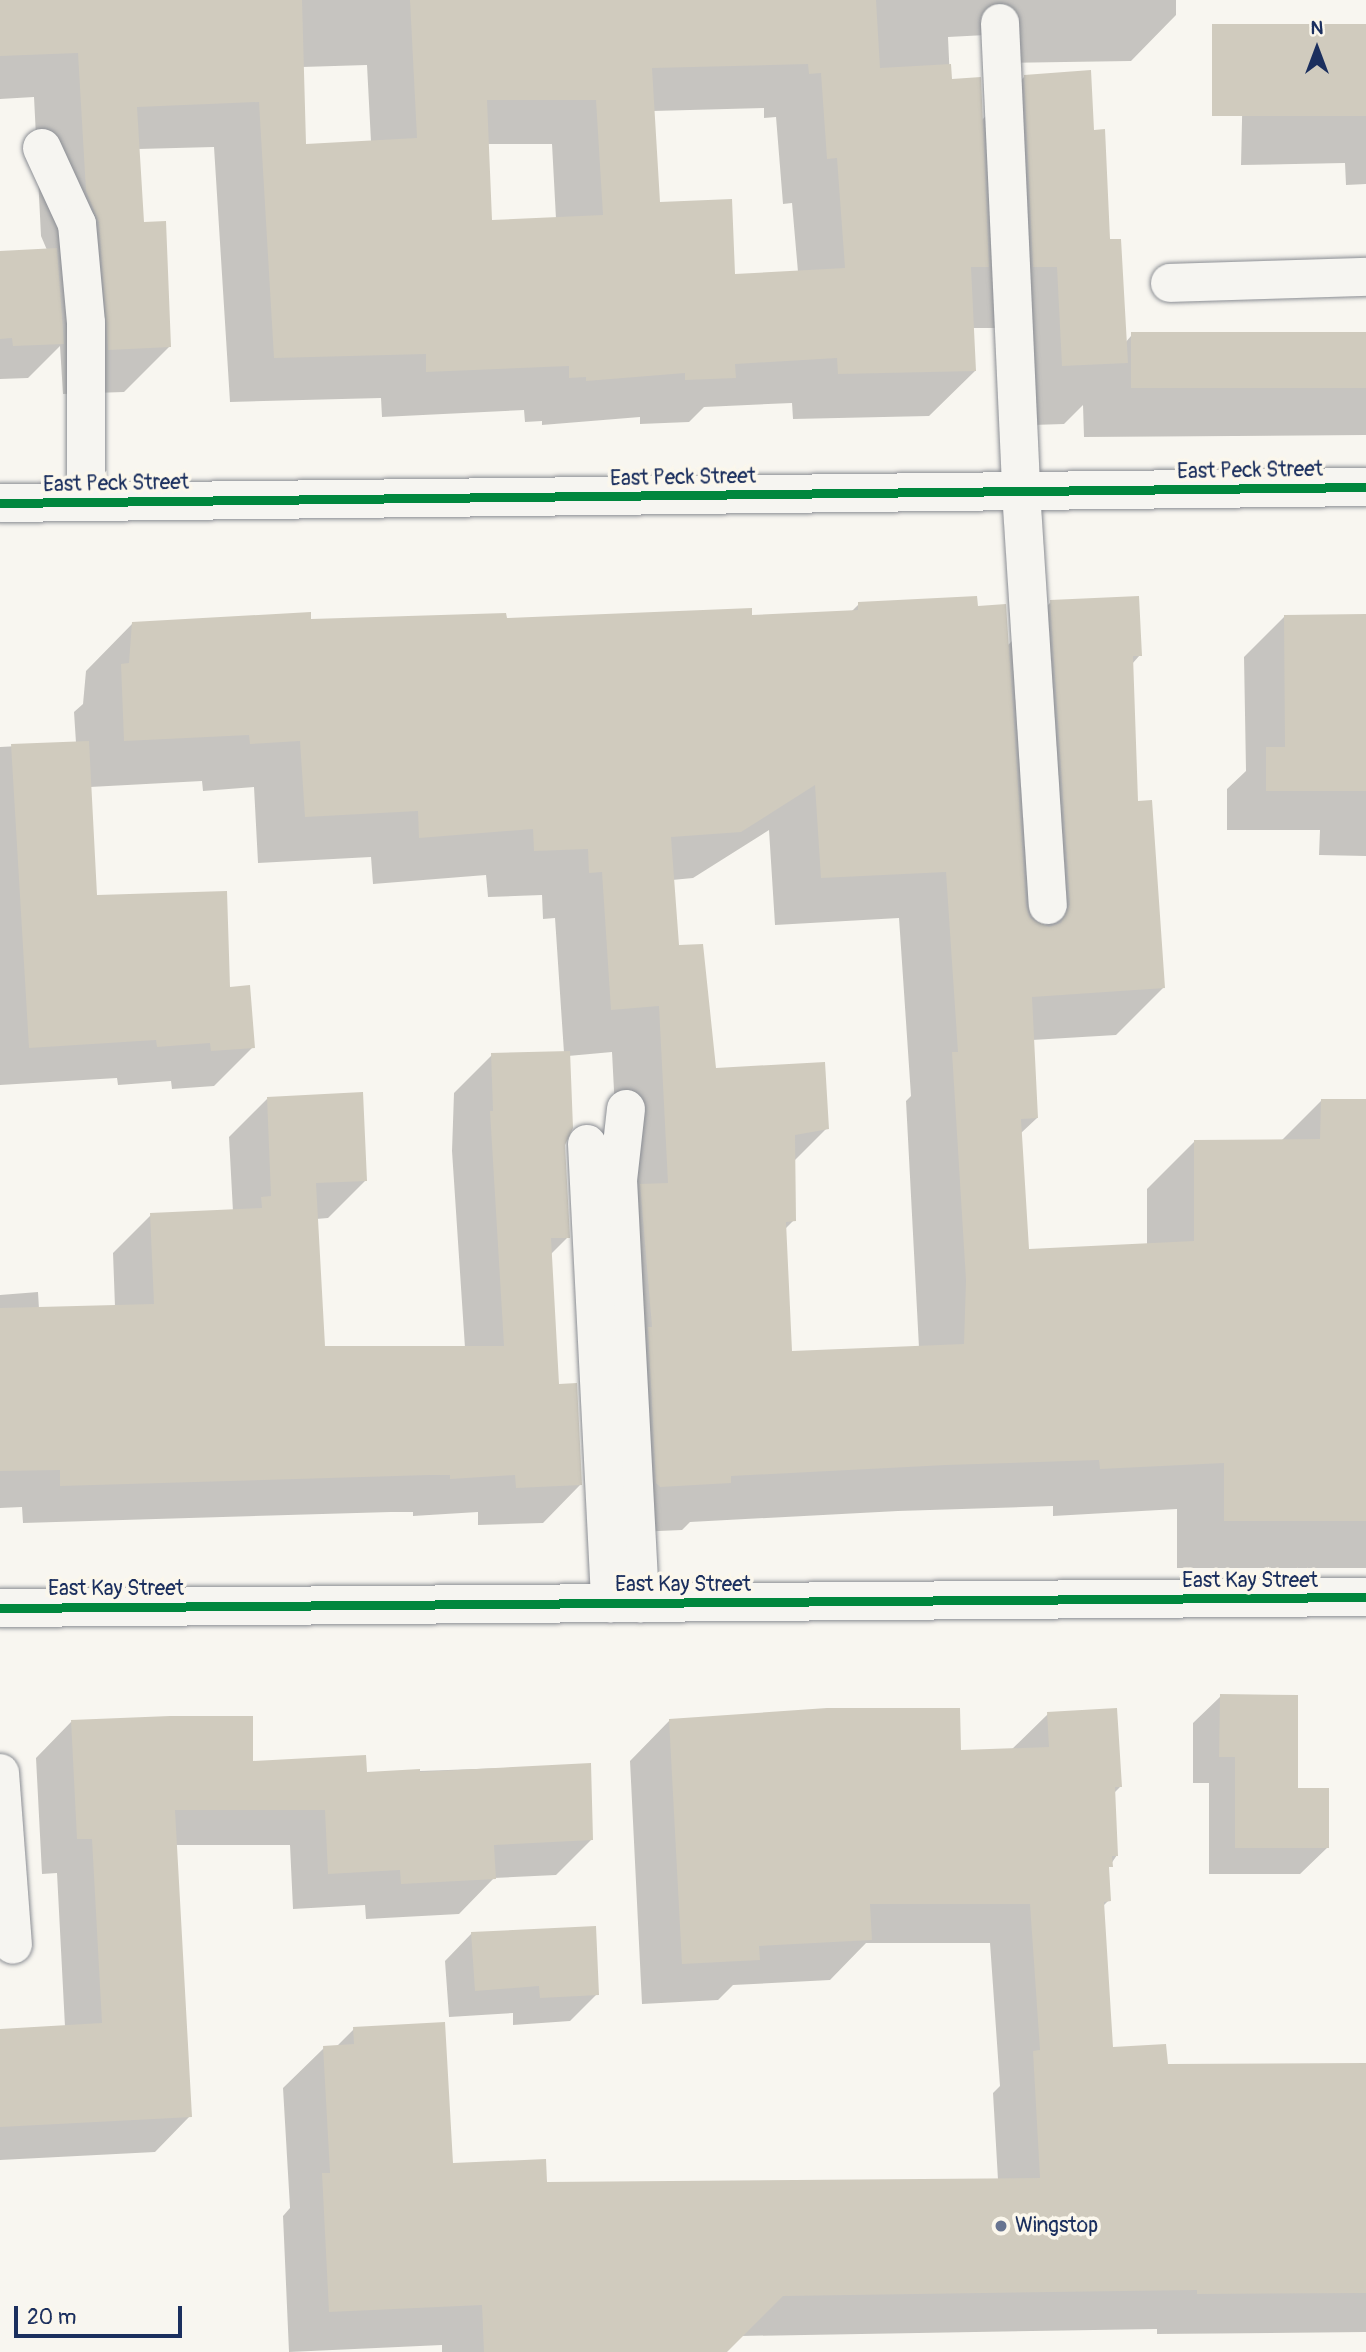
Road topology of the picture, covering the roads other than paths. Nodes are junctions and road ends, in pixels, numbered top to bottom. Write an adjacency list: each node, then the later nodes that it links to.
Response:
1 (1000, 23): 6 (street)
2 (42, 148): 7 (street)
3 (1366, 276): 4 (street)
4 (1170, 283)
5 (1366, 488): 6 (street, East Peck Street)
6 (1021, 491): 7 (street, East Peck Street); 9 (street)
7 (86, 502): 8 (street, East Peck Street)
8 (0, 503)
9 (1048, 905)
10 (626, 1109): 13 (street)
11 (587, 1144): 13 (street)
12 (1366, 1597): 13 (street, East Kay Street)
13 (625, 1603): 14 (street, East Kay Street)
14 (0, 1608)
15 (0, 1773): 16 (street)
16 (13, 1945)

